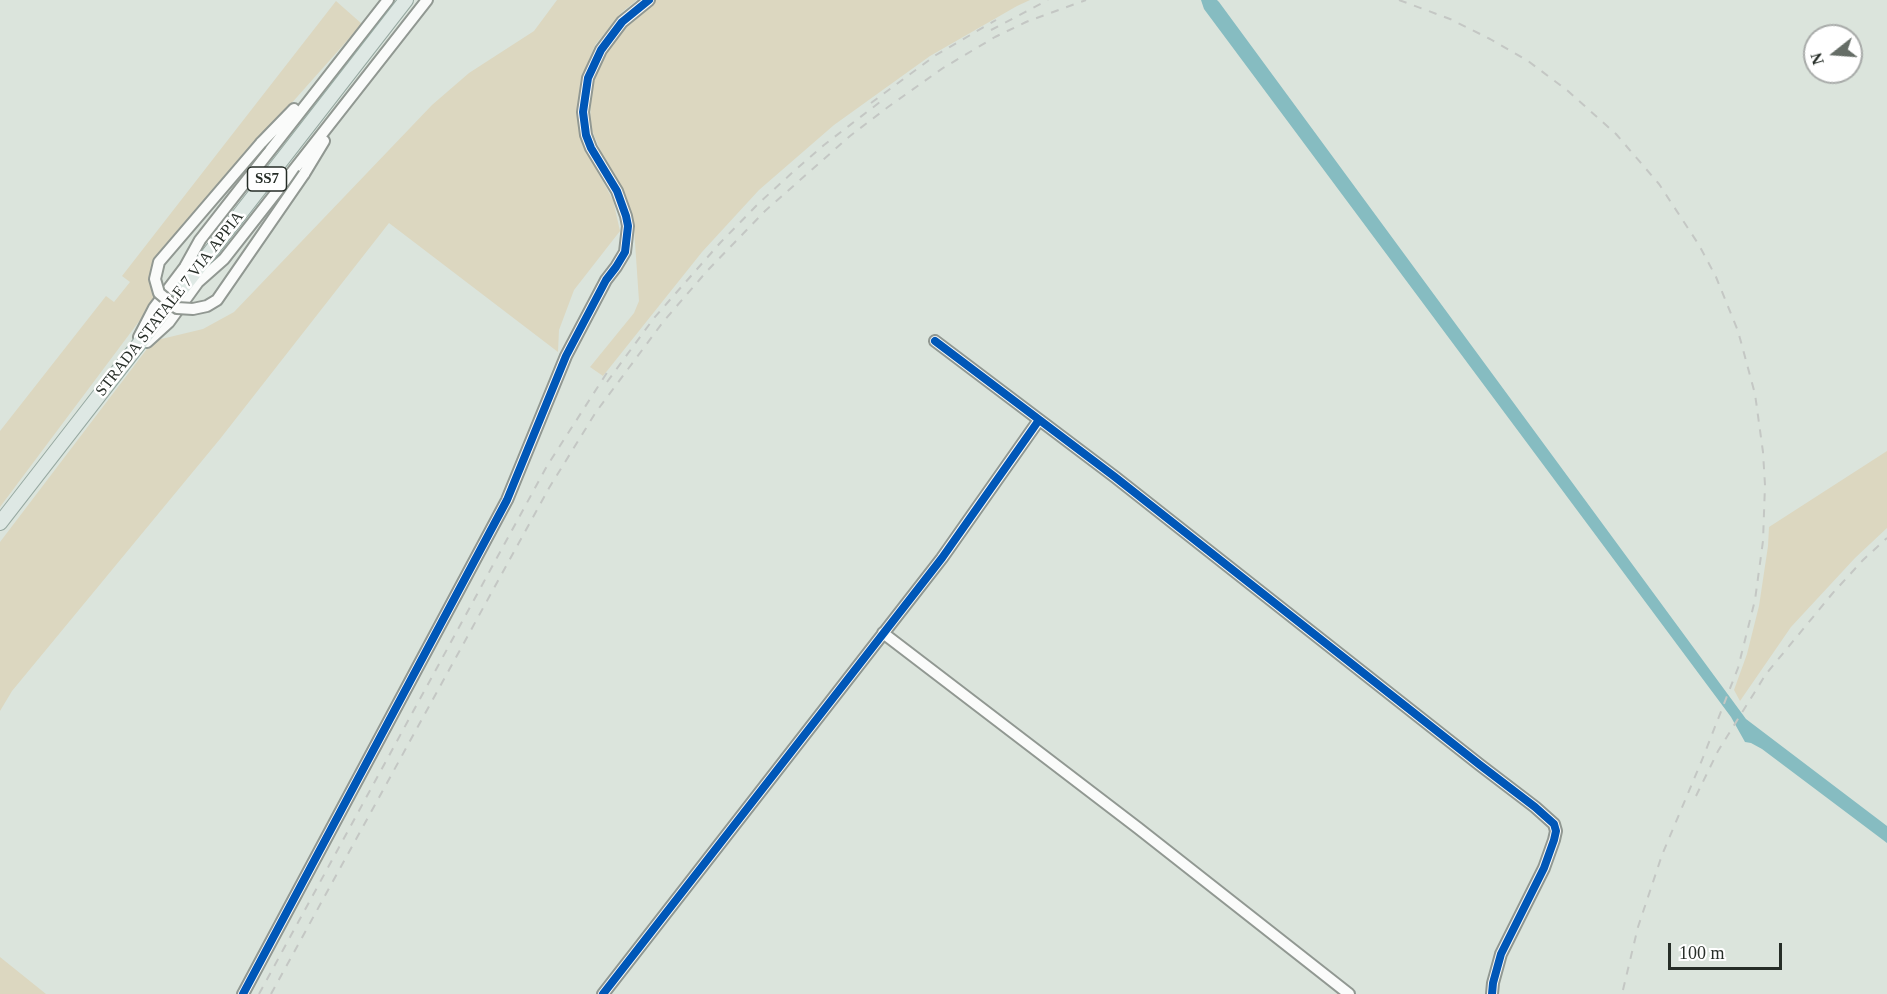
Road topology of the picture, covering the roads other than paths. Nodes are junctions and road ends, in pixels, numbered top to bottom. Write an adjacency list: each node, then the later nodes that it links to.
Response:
1 (387, 0): 5 (street)
2 (406, 0): 8 (main road, STRADA STATALE 7 VIA APPIA / SS7)
3 (427, 0): 6 (street)
4 (649, 0): 12 (street)
5 (332, 70): 6 (street, bridge); 8 (street)
6 (358, 88): 8 (street)
7 (936, 341): 9 (street)
8 (129, 358): 10 (main road, STRADA STATALE 7 VIA APPIA / SS7)
9 (1039, 420): 11 (street); 15 (street)
10 (0, 523)
11 (883, 633): 13 (street); 14 (street)
12 (243, 994)
13 (603, 994)
14 (1349, 994)
15 (1492, 994)

